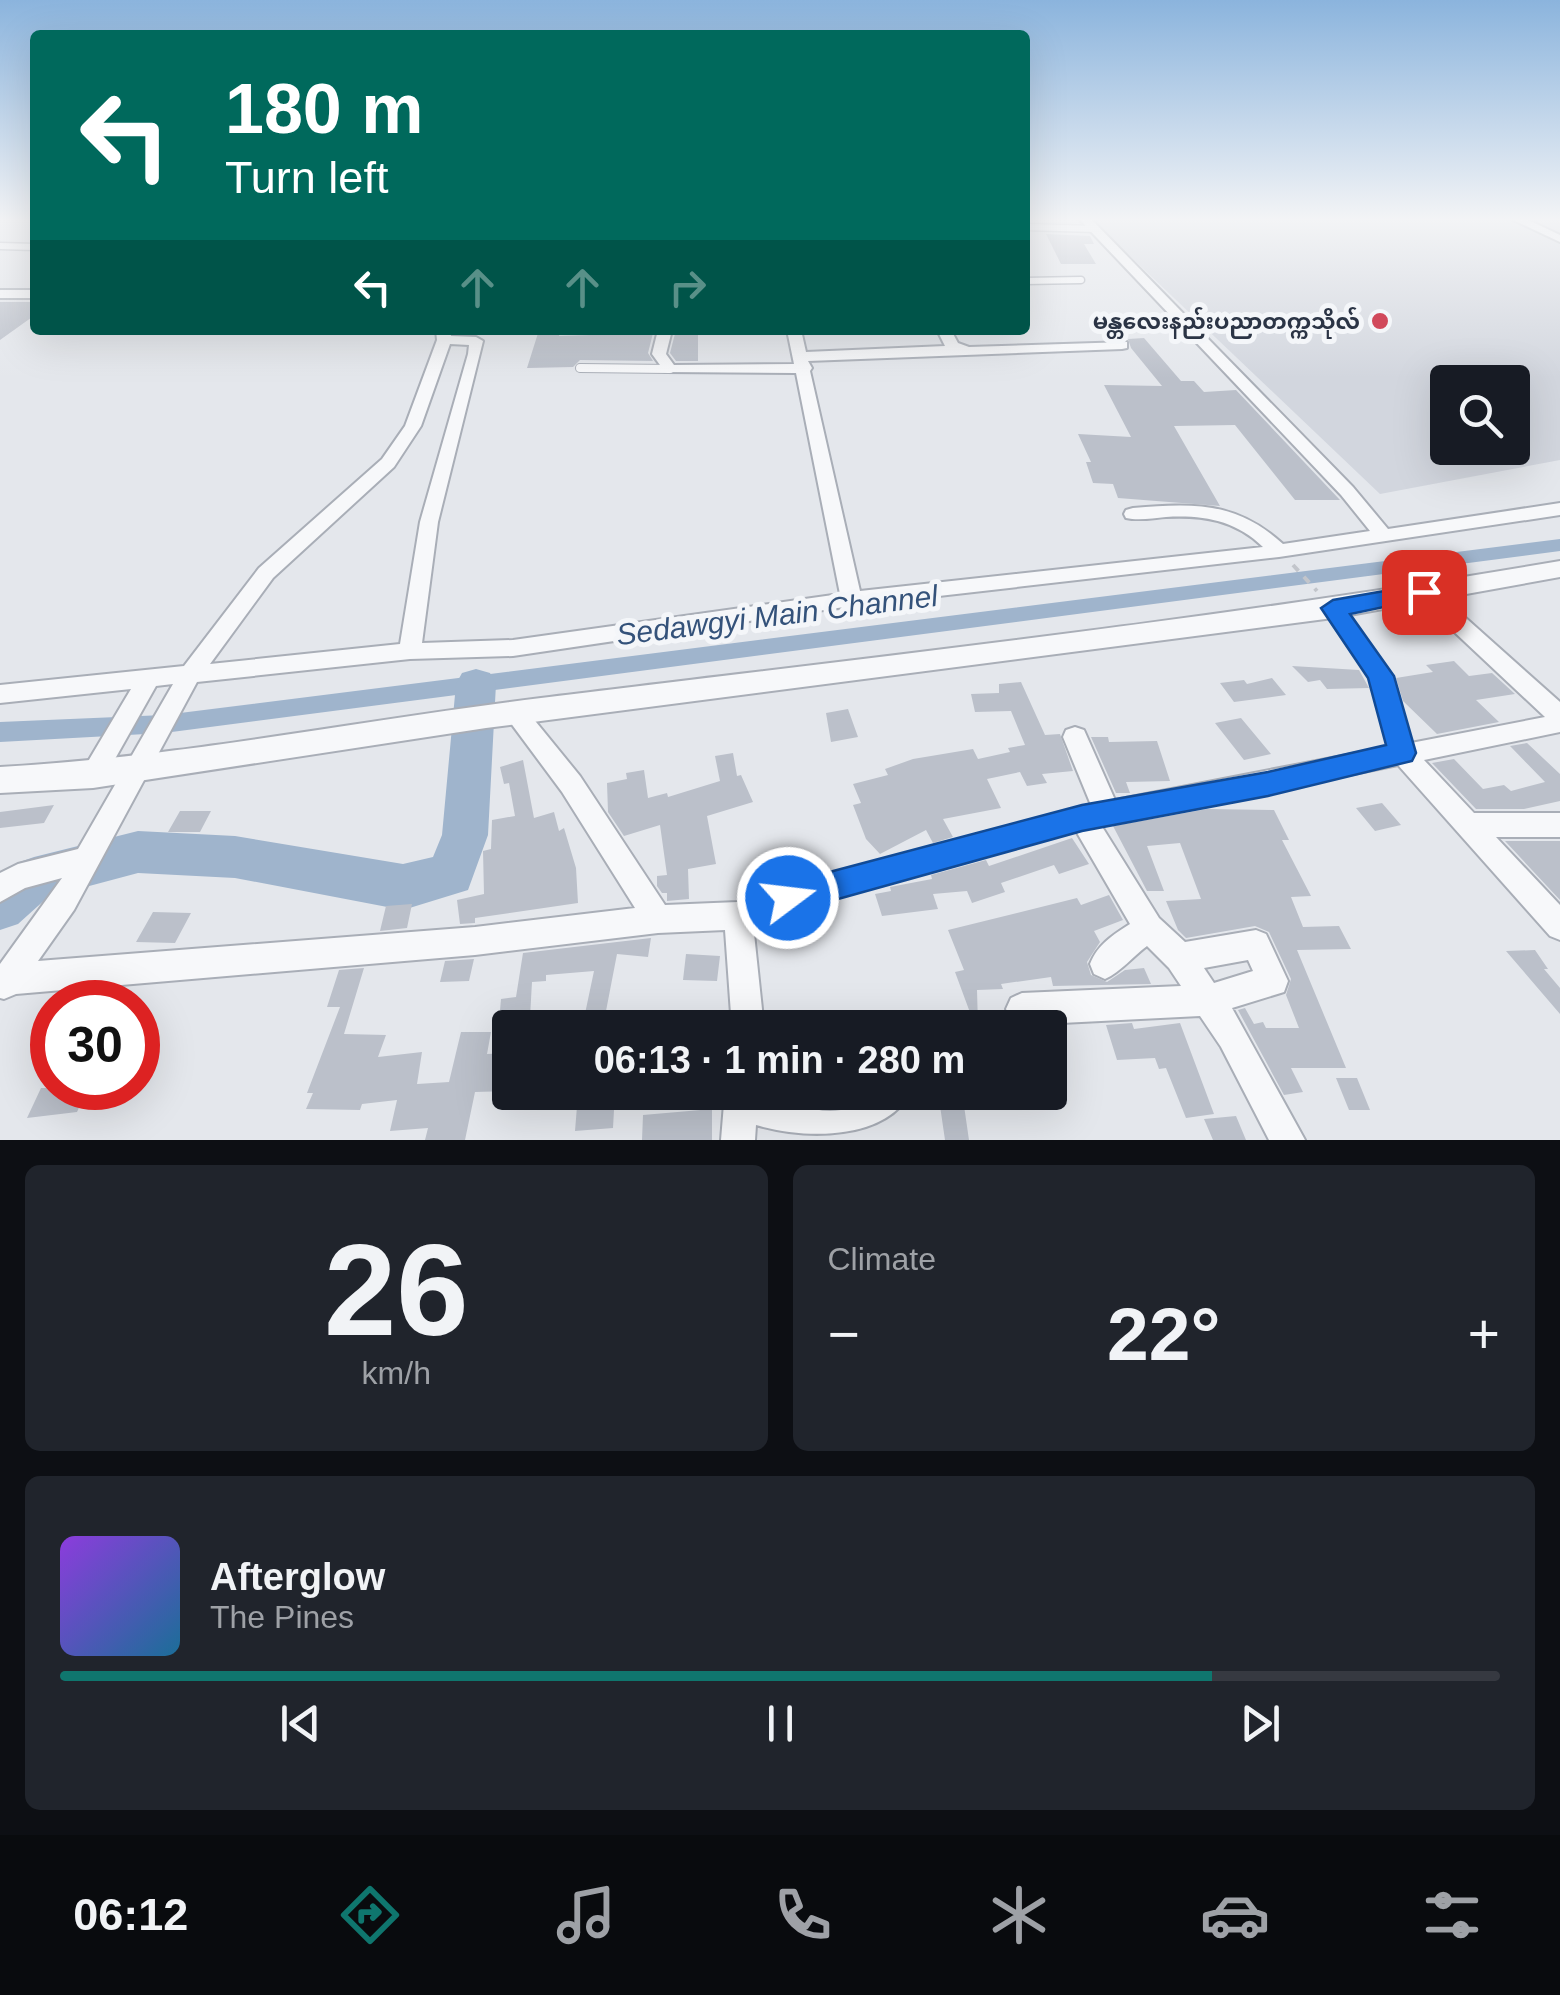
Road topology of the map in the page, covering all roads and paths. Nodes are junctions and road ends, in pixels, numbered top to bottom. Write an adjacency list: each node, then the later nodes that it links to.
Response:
1 (1136, 272): 18 (street)
2 (1081, 280): 3 (lane)
3 (1030, 281)
4 (0, 294): 5 (street)
5 (30, 294)
6 (444, 335): 10 (street); 25 (street)
7 (664, 335): 15 (street)
8 (796, 335): 13 (street)
9 (945, 335): 12 (street)
10 (481, 336): 24 (street)
11 (1122, 345): 12 (street)
12 (958, 350): 13 (street)
13 (804, 362): 15 (street); 22 (street)
14 (580, 368): 15 (lane)
15 (670, 369)
16 (1560, 509): 18 (street)
17 (1133, 514): 19 (street)
18 (1382, 534): 19 (street)
19 (1284, 556): 22 (street); 23 (path)
20 (1560, 569): 21 (street)
21 (1424, 592): 23 (street); 29 (street)
22 (851, 599): 24 (street)
23 (1328, 602): 28 (street); 31 (street)
24 (410, 651): 25 (street)
25 (185, 683): 26 (street); 32 (street)
26 (143, 689): 27 (street); 33 (street)
27 (0, 694)
28 (500, 714): 32 (street); 41 (street)
29 (1560, 719): 31 (street)
30 (1076, 737): 35 (street)
31 (1402, 753): 35 (street); 36 (street)
32 (142, 757): 33 (street); 38 (street)
33 (101, 761): 34 (street)
34 (0, 780)
35 (1095, 816): 40 (street); 43 (street)
36 (1469, 825): 37 (street); 42 (street)
37 (1560, 825)
38 (81, 869): 39 (street); 46 (street)
39 (0, 889)
40 (738, 916): 41 (street); 49 (street)
41 (658, 919): 46 (street)
42 (1560, 926)
43 (1149, 928): 44 (street); 45 (street)
44 (1180, 958): 47 (street); 47 (street)
45 (1106, 964)
46 (4, 984)
47 (1208, 1000): 48 (street); 54 (street)
48 (1022, 1009)
49 (746, 1010)
50 (741, 1110): 53 (street)
51 (769, 1110): 52 (street)
52 (876, 1110)
53 (738, 1140)
54 (1288, 1140)

